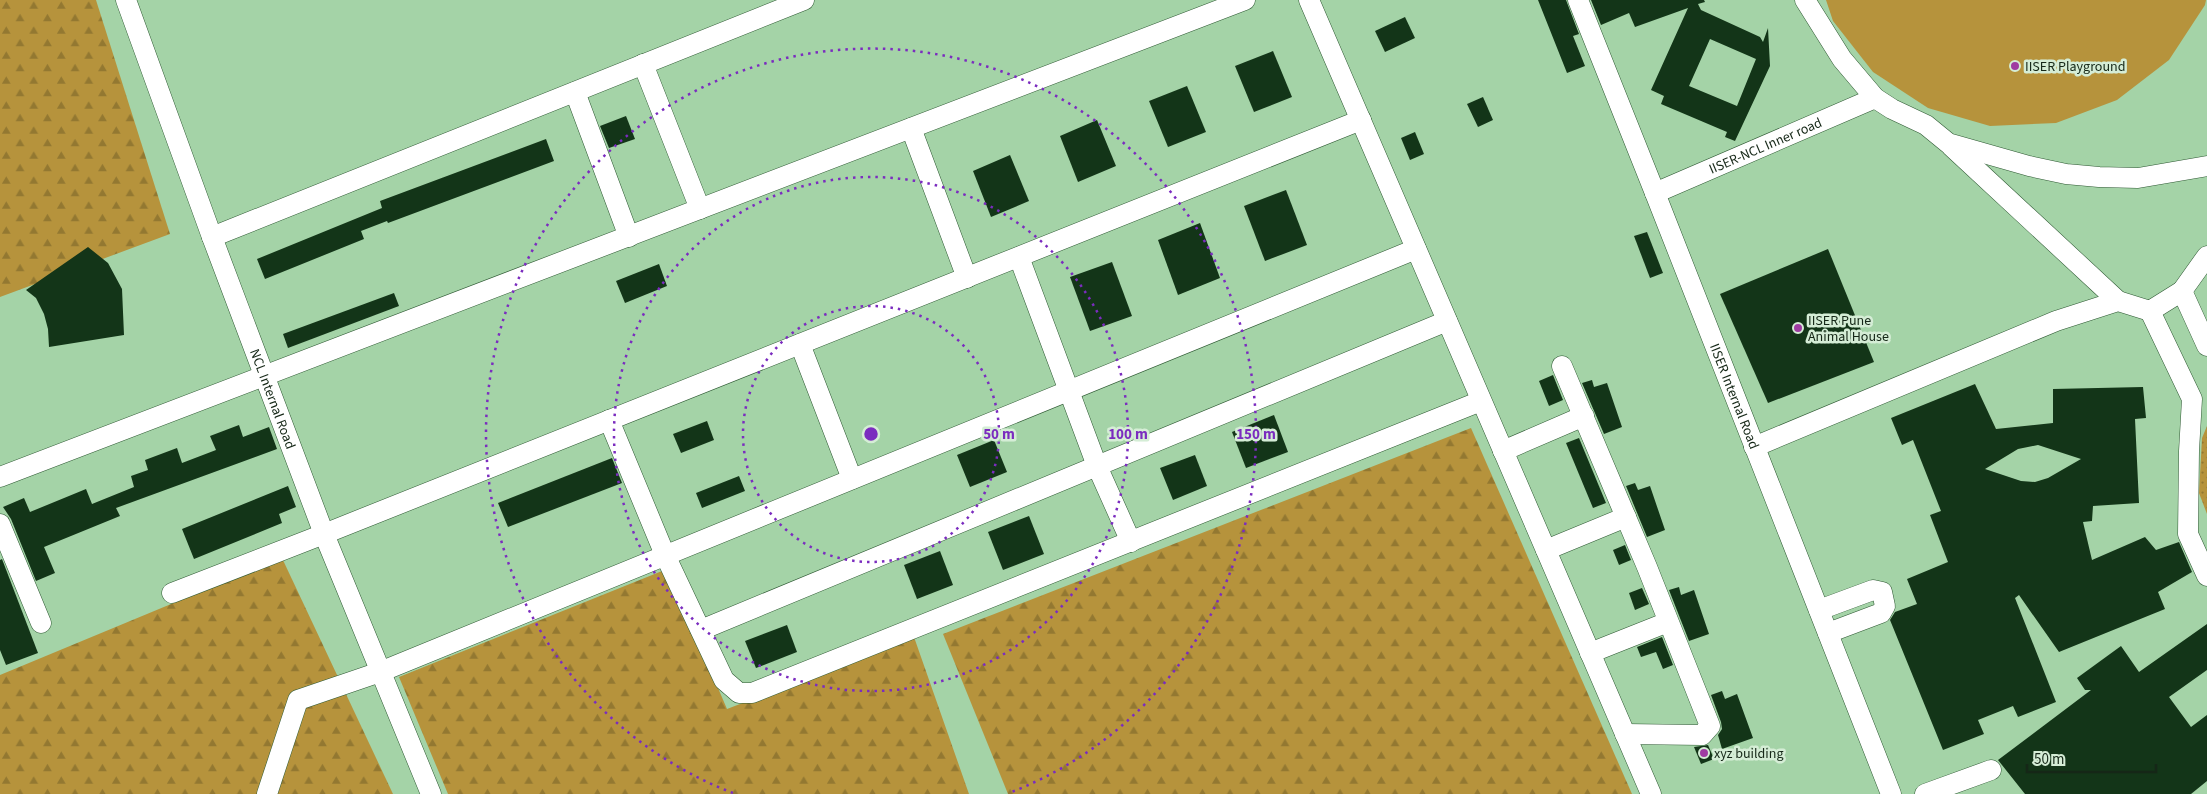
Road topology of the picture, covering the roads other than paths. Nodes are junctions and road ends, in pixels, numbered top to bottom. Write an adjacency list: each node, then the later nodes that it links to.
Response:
1 (126, 0): 16 (lane, NCL Internal Road)
2 (804, 0): 7 (lane)
3 (1245, 0): 11 (lane)
4 (1309, 0): 10 (lane)
5 (1578, 0): 14 (lane, IISER Internal Road)
6 (1805, 0): 9 (lane)
7 (643, 64): 8 (lane); 15 (lane)
8 (575, 92): 16 (lane); 17 (lane)
9 (1875, 98): 12 (lane); 14 (lane, IISER-NCL Inner road)
10 (1361, 120): 18 (lane); 20 (lane)
11 (911, 128): 15 (lane); 21 (lane)
12 (1948, 143): 13 (lane); 23 (lane)
13 (2207, 166)
14 (1656, 193): 35 (lane, IISER Internal Road)
15 (700, 210): 17 (lane)
16 (212, 237): 29 (lane, NCL Internal Road)
17 (629, 237): 29 (lane)
18 (1416, 249): 25 (lane); 30 (lane)
19 (2207, 256): 22 (lane)
20 (1019, 257): 21 (lane); 30 (lane)
21 (967, 278): 26 (lane)
22 (2182, 291): 24 (lane); 27 (lane)
23 (2118, 301): 24 (lane); 35 (lane)
24 (2150, 311): 31 (lane)
25 (1447, 321): 32 (lane); 37 (lane)
26 (800, 344): 34 (lane); 39 (lane)
27 (2207, 346)
28 (1562, 366): 33 (lane)
29 (265, 376): 38 (lane); 42 (lane, NCL Internal Road)
30 (1068, 391): 37 (lane); 39 (lane)
31 (2200, 395): 46 (lane)
32 (1482, 401): 36 (lane); 43 (lane)
33 (1584, 416): 36 (lane); 40 (lane)
34 (608, 420): 42 (lane); 45 (lane)
35 (1754, 447): 48 (lane, IISER Internal Road)
36 (1503, 451): 44 (lane)
37 (1097, 466): 43 (lane); 51 (lane)
38 (0, 477)
39 (852, 479): 45 (lane)
40 (1626, 517): 44 (lane); 49 (lane)
41 (0, 524): 50 (lane)
42 (324, 534): 47 (lane); 54 (lane, NCL Internal Road)
43 (1131, 542): 51 (lane)
44 (1546, 550): 53 (lane)
45 (666, 555): 51 (lane); 54 (lane)
46 (2207, 576)
47 (172, 592)
48 (1819, 610): 52 (lane, IISER Internal Road); 52 (lane)
49 (1668, 622): 53 (lane); 55 (lane)
50 (40, 623)
51 (701, 630)
52 (1828, 633): 60 (lane, IISER Internal Road)
53 (1590, 653): 55 (lane)
54 (380, 672): 57 (lane); 58 (lane, NCL Internal Road)
55 (1625, 734): 59 (lane)
56 (1991, 770): 61 (lane)
57 (267, 794)
58 (431, 794)
59 (1650, 794)
60 (1891, 794)
61 (1925, 794)

